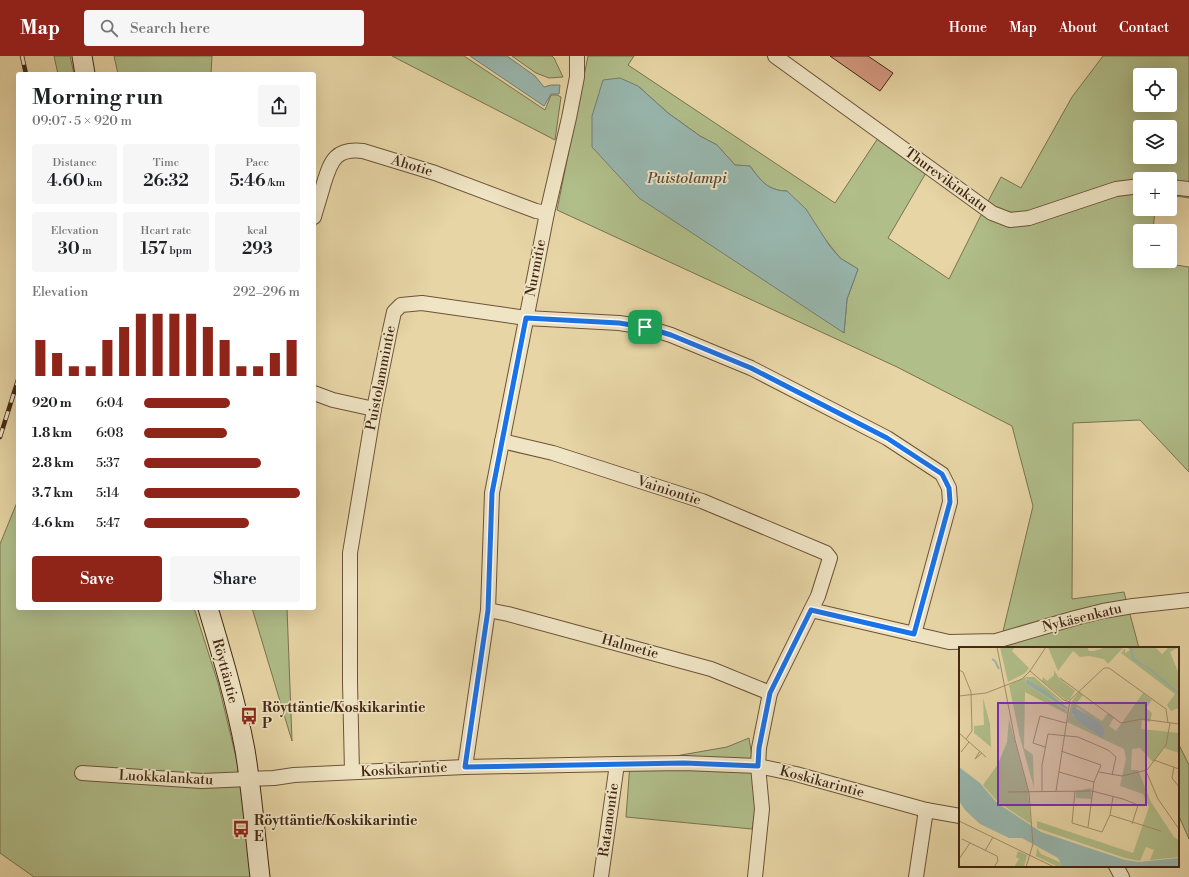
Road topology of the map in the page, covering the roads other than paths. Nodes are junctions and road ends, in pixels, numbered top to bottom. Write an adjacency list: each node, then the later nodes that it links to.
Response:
1 (82, 56): 4 (street)
2 (577, 56): 9 (street, Nurmitie)
3 (775, 56): 5 (street, Thurevikinkatu)
4 (85, 72)
5 (1133, 187)
6 (1177, 188): 7 (street)
7 (1189, 190)
8 (316, 210): 9 (street, Ahotie)
9 (547, 213): 10 (street, Nurmitie)
10 (526, 318): 12 (street, Puistolammintie); 13 (street, Nurmitie); 18 (street, Puistolammintie)
11 (316, 394): 12 (street)
12 (374, 409): 23 (street, Puistolammintie)
13 (502, 441): 16 (street, Nurmitie); 17 (street, Vainiontie)
14 (1189, 600): 18 (street, Nykäsenkatu)
15 (209, 610): 25 (street, Röyttäntie)
16 (488, 610): 19 (street, Halmetie); 22 (street, Nurmitie)
17 (811, 610): 18 (street, Nykäsenkatu); 19 (street)
18 (914, 634)
19 (770, 693): 21 (street)
20 (617, 764): 21 (street, Koskikarintie); 22 (street, Koskikarintie); 30 (street, Ratamontie)
21 (758, 766): 26 (street, Koskikarintie); 31 (street)
22 (465, 767): 23 (street, Koskikarintie)
23 (352, 772): 25 (street, Koskikarintie)
24 (82, 773): 25 (street, Luokkalankatu)
25 (249, 779): 29 (street, Röyttäntie)
26 (926, 810): 27 (street, Koskikarintie); 32 (street)
27 (959, 816)
28 (1117, 867): 33 (street)
29 (260, 877)
30 (601, 877)
31 (755, 877)
32 (916, 877)
33 (1122, 877)

